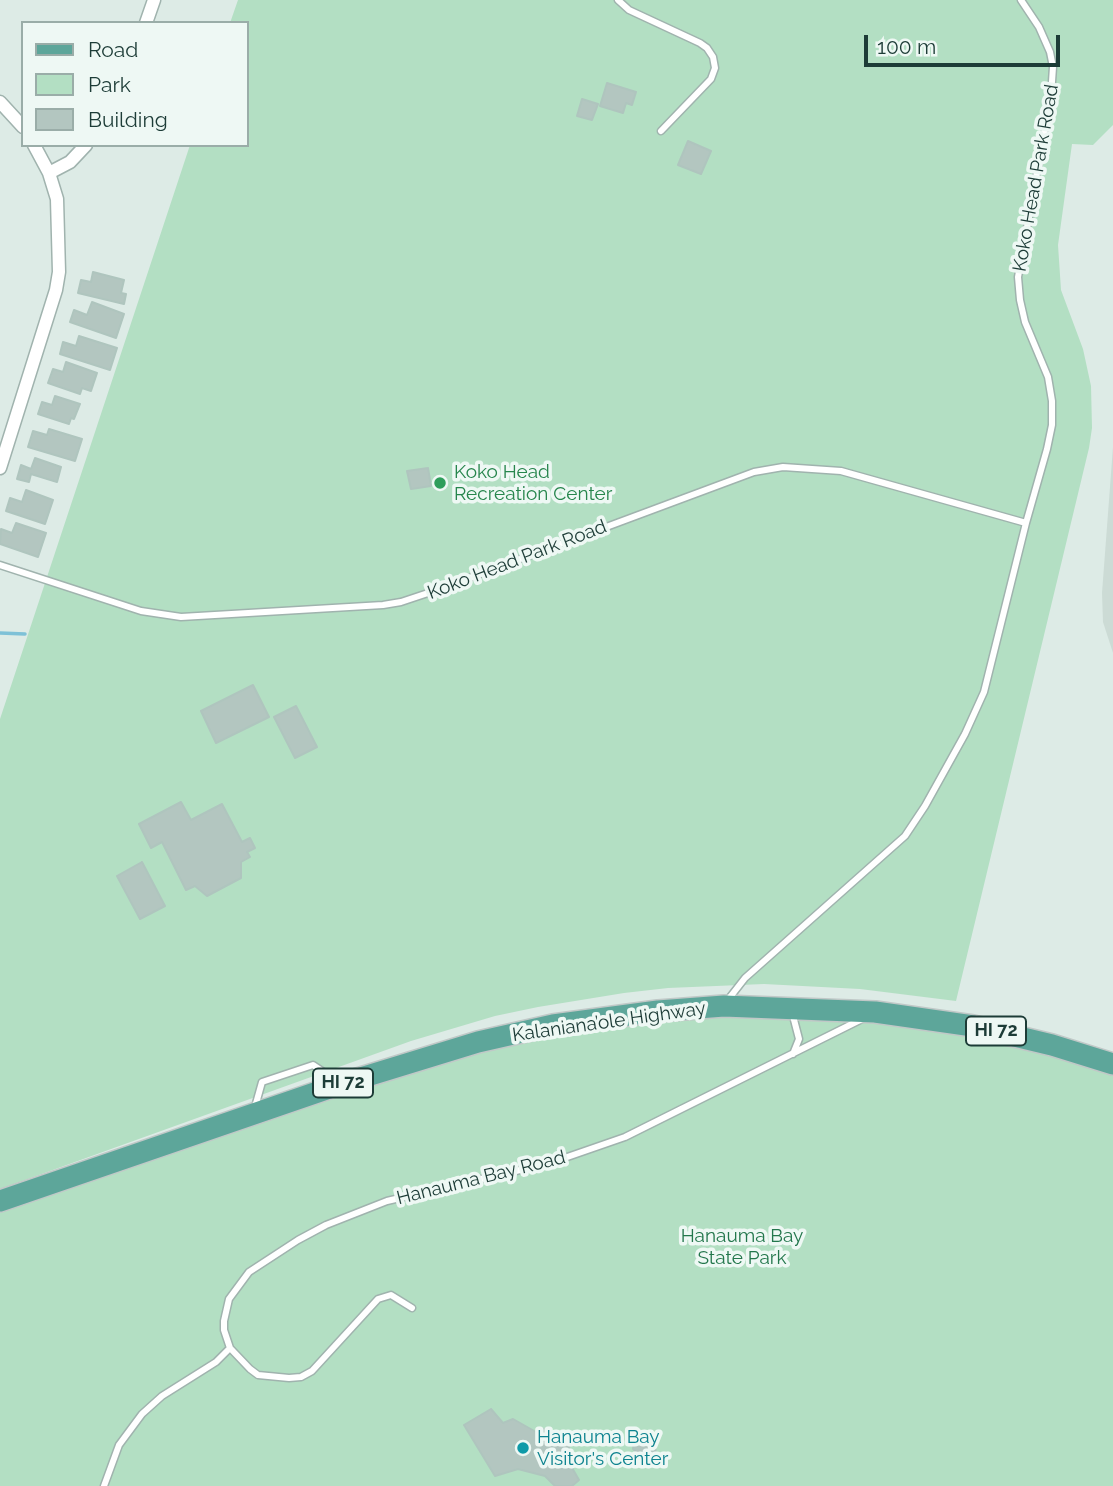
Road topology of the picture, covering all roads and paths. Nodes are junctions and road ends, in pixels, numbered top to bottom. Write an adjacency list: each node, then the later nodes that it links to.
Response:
1 (154, 0): 4 (street)
2 (618, 0): 7 (lane)
3 (1021, 0): 12 (lane, Koko Head Park Road)
4 (147, 21)
5 (0, 102): 6 (street)
6 (21, 125)
7 (661, 131)
8 (35, 147): 10 (street)
9 (84, 147): 10 (street)
10 (49, 173): 11 (street)
11 (0, 468)
12 (1026, 523): 13 (lane, Koko Head Park Road); 14 (lane, Koko Head Park Road)
13 (0, 565)
14 (724, 1006): 15 (main road, Kalaniana’ole Highway / HI 72); 19 (main road, Kalaniana’ole Highway / HI 72)
15 (790, 1008): 16 (main road, Kalaniana’ole Highway / HI 72); 17 (lane)
16 (875, 1013): 17 (lane, Hanauma Bay Road); 18 (main road, Kalaniana’ole Highway / HI 72)
17 (793, 1054): 21 (lane, Hanauma Bay Road)
18 (1113, 1064)
19 (0, 1201)
20 (412, 1308): 21 (lane)
21 (230, 1348): 22 (lane)
22 (104, 1486)

